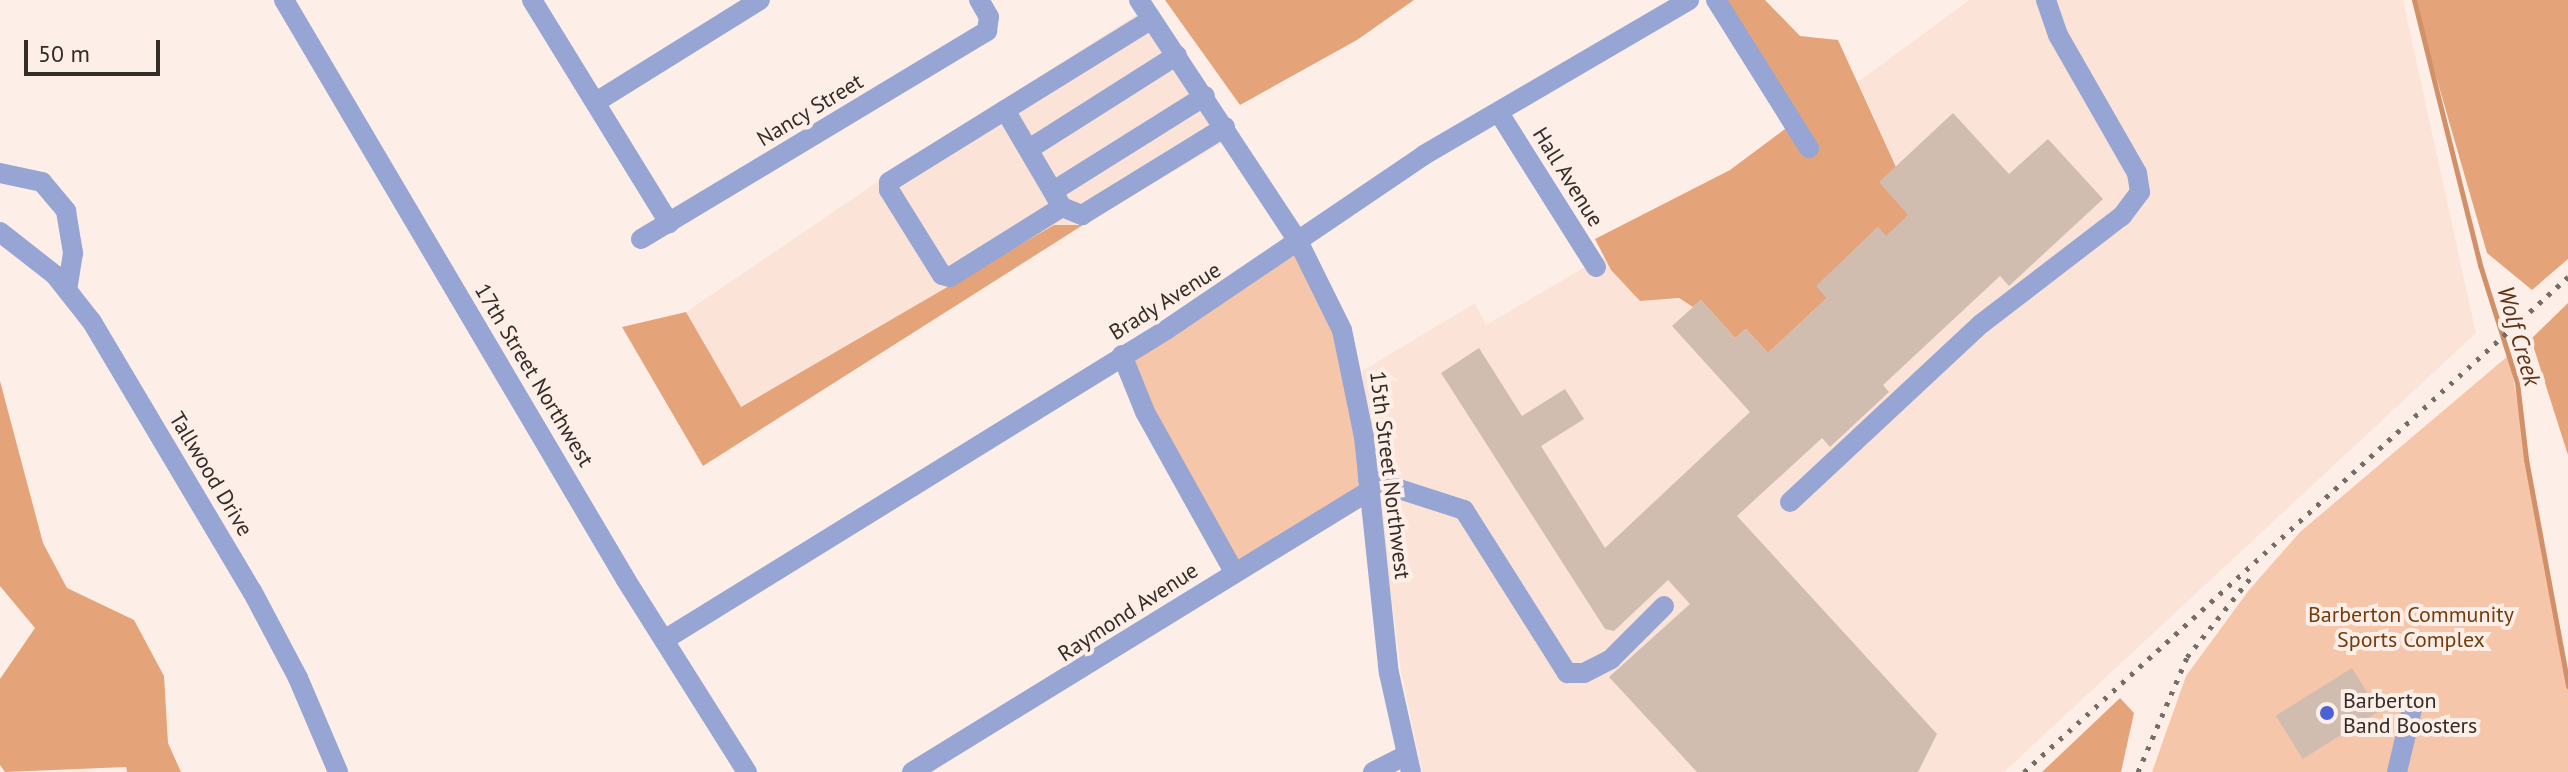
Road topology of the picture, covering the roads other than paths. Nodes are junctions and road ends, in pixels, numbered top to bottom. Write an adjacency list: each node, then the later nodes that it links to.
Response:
1 (284, 0): 31 (street, 17th Street Northwest)
2 (532, 0): 12 (street)
3 (760, 0): 12 (street)
4 (979, 0): 20 (street, Nancy Street)
5 (1139, 0): 9 (street, 15th Street Northwest)
6 (1689, 0): 14 (street, Brady Avenue)
7 (1716, 0): 16 (street)
8 (2046, 0): 28 (street)
9 (1152, 19): 10 (street, 15th Street Northwest); 13 (street)
10 (1177, 55): 11 (street, 15th Street Northwest); 17 (street)
11 (1205, 96): 15 (street, 15th Street Northwest); 19 (street)
12 (596, 102): 20 (street)
13 (1005, 110): 17 (street); 19 (street)
14 (1499, 113): 23 (street, Brady Avenue); 24 (street, Hall Avenue)
15 (1225, 127): 19 (street); 23 (street, 15th Street Northwest)
16 (1809, 148)
17 (1029, 149): 19 (street)
18 (0, 173): 25 (street)
19 (1058, 198)
20 (669, 223): 22 (street, Nancy Street)
21 (0, 232): 25 (street, Tallwood Drive)
22 (641, 239)
23 (1298, 241): 26 (street, Brady Avenue); 27 (street, 15th Street Northwest)
24 (1596, 267)
25 (67, 289): 34 (street, Tallwood Drive)
26 (1122, 355): 29 (street); 31 (street, Brady Avenue)
27 (1368, 485): 29 (street, Raymond Avenue); 30 (street); 33 (street, 15th Street Northwest)
28 (1790, 502)
29 (1234, 572): 36 (street, Raymond Avenue)
30 (1664, 606)
31 (664, 640): 35 (street, 17th Street Northwest)
32 (2413, 705): 38 (street)
33 (1408, 763): 37 (street)
34 (338, 772)
35 (747, 772)
36 (912, 772)
37 (1373, 772)
38 (2397, 772)

